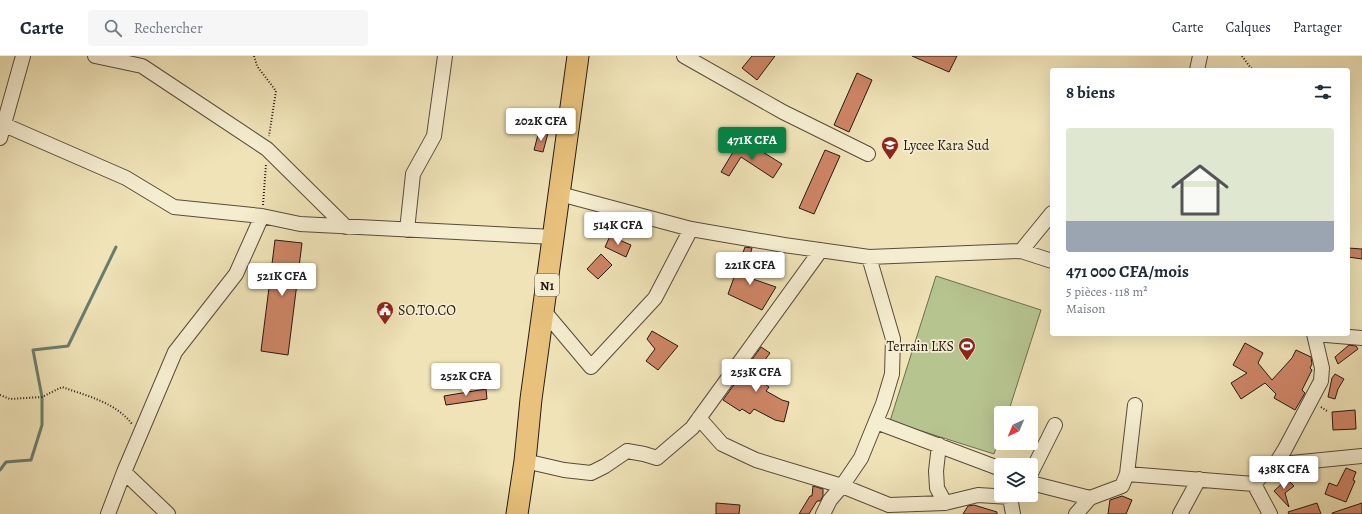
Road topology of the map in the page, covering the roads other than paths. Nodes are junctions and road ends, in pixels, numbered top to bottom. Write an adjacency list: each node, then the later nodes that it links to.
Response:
1 (23, 56): 8 (street)
2 (95, 56): 13 (street)
3 (445, 56): 15 (street)
4 (578, 56): 10 (highway, N1)
5 (684, 56): 9 (street)
6 (1200, 56): 7 (street)
7 (1197, 68)
8 (1, 129): 12 (street)
9 (868, 154)
10 (560, 194): 14 (street); 16 (highway, N1)
11 (1050, 215): 18 (street)
12 (262, 216): 13 (street); 35 (street)
13 (346, 227): 15 (street)
14 (691, 229): 17 (street); 21 (street)
15 (406, 230): 16 (street)
16 (554, 237): 21 (highway, N1)
17 (822, 250): 19 (street); 26 (street)
18 (1020, 251): 19 (street); 20 (street)
19 (869, 257): 27 (street)
20 (1050, 260)
21 (543, 310): 32 (highway, N1)
22 (1314, 336): 33 (street)
23 (1333, 336): 24 (street)
24 (1362, 339)
25 (1135, 405): 36 (street)
26 (699, 418): 32 (street); 40 (street)
27 (876, 422): 29 (street); 40 (street)
28 (1055, 425): 31 (street)
29 (939, 445): 34 (street); 44 (street)
30 (1362, 456): 33 (street)
31 (1038, 459)
32 (525, 461): 47 (highway, N1)
33 (1275, 465): 38 (street)
34 (994, 466)
35 (124, 472): 45 (street); 46 (street)
36 (1127, 474): 37 (street); 42 (street)
37 (1199, 479): 38 (street); 51 (street)
38 (1254, 484): 52 (street)
39 (1038, 485): 42 (street)
40 (842, 486): 44 (street); 48 (street)
41 (994, 495): 44 (street)
42 (1090, 498): 50 (street)
43 (1012, 502): 49 (street)
44 (942, 508)
45 (108, 514)
46 (168, 514)
47 (518, 514)
48 (823, 514)
49 (1013, 514)
50 (1076, 514)
51 (1180, 514)
52 (1270, 514)

